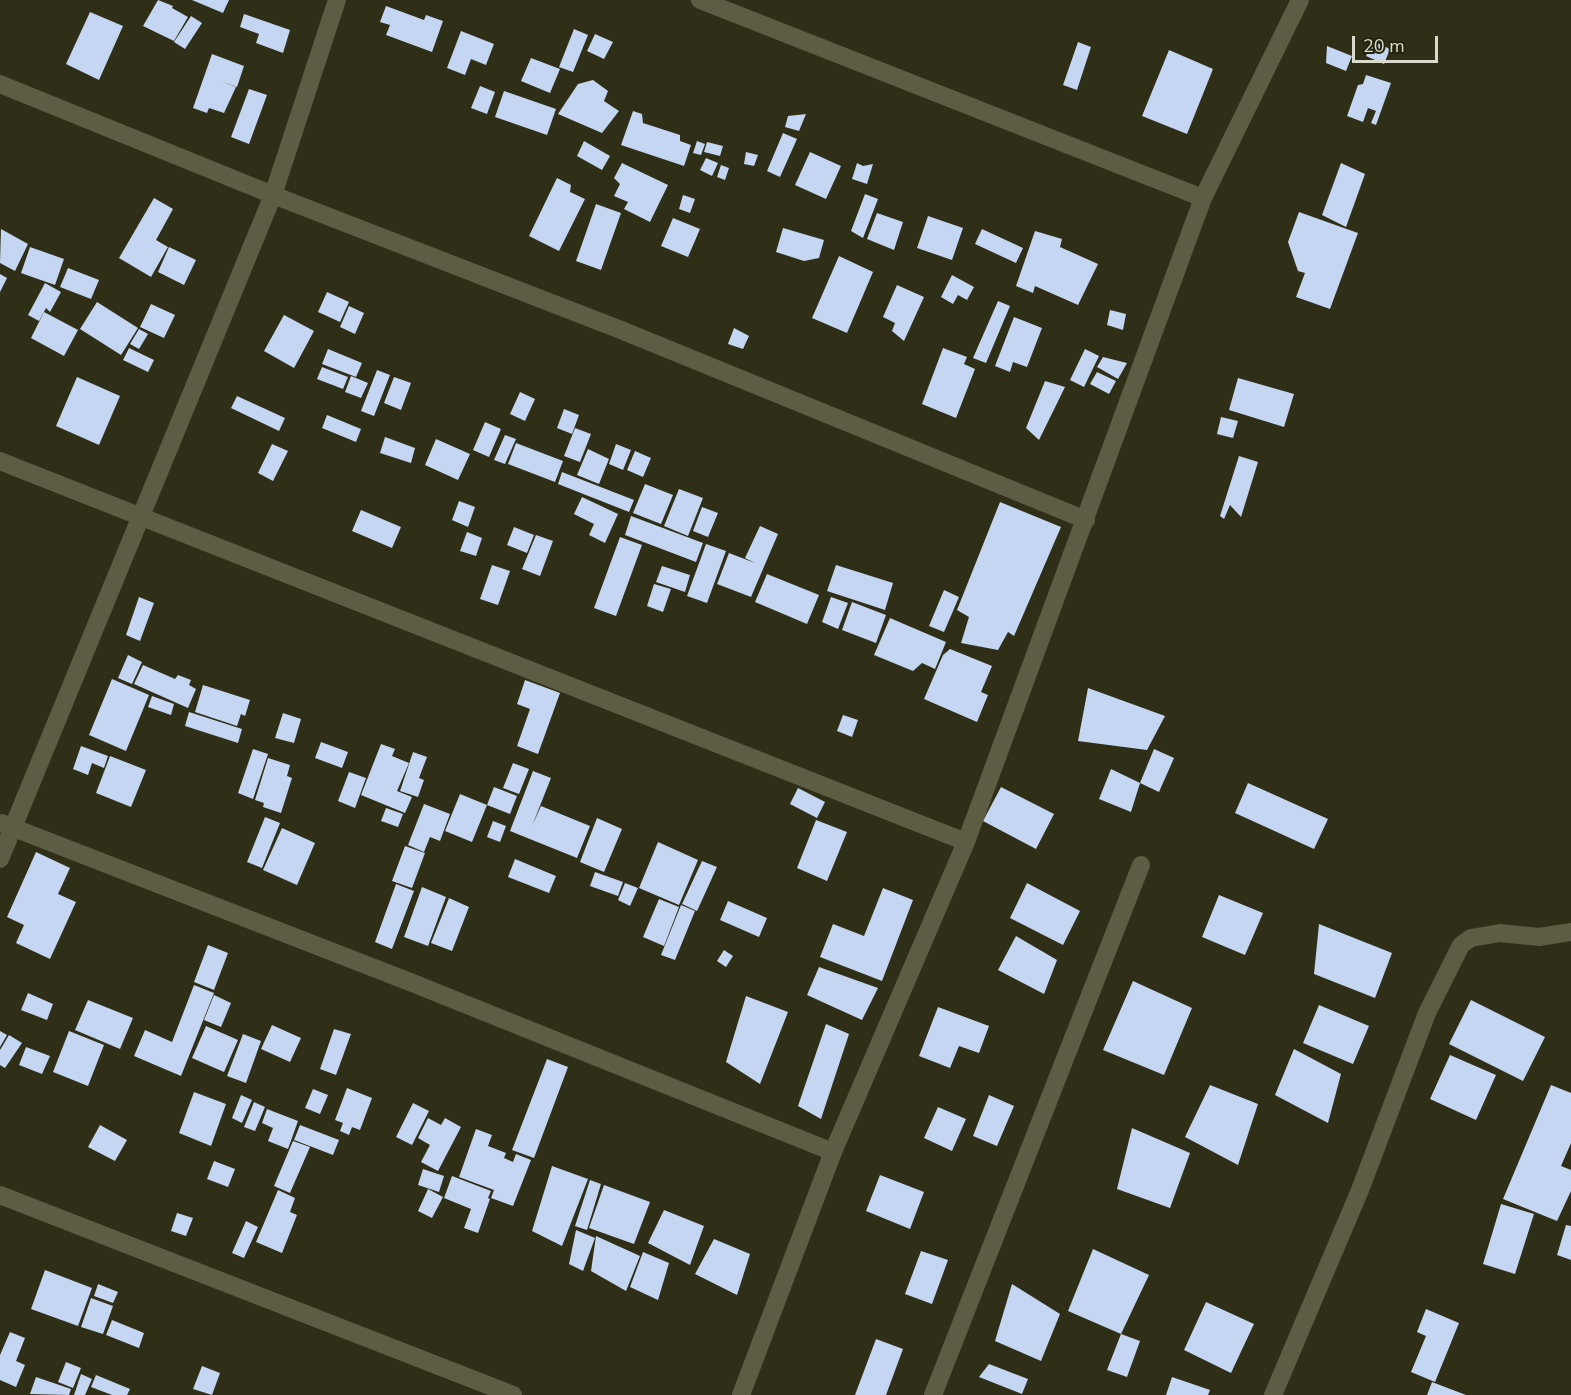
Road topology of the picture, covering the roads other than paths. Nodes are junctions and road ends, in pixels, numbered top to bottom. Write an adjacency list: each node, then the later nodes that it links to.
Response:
1 (337, 0): 5 (street)
2 (700, 0): 6 (street)
3 (1300, 0): 6 (street)
4 (0, 84): 5 (street)
5 (273, 195): 8 (street); 9 (street)
6 (1203, 198): 9 (street)
7 (0, 461): 8 (street)
8 (140, 516): 10 (street); 11 (street)
9 (1086, 520): 11 (street)
10 (6, 825): 12 (street); 15 (street)
11 (966, 842): 15 (street)
12 (0, 859)
13 (1141, 865): 19 (street)
14 (1571, 932): 20 (street)
15 (833, 1152): 18 (street)
16 (0, 1195): 17 (street)
17 (513, 1395)
18 (741, 1395)
19 (933, 1395)
20 (1273, 1395)

